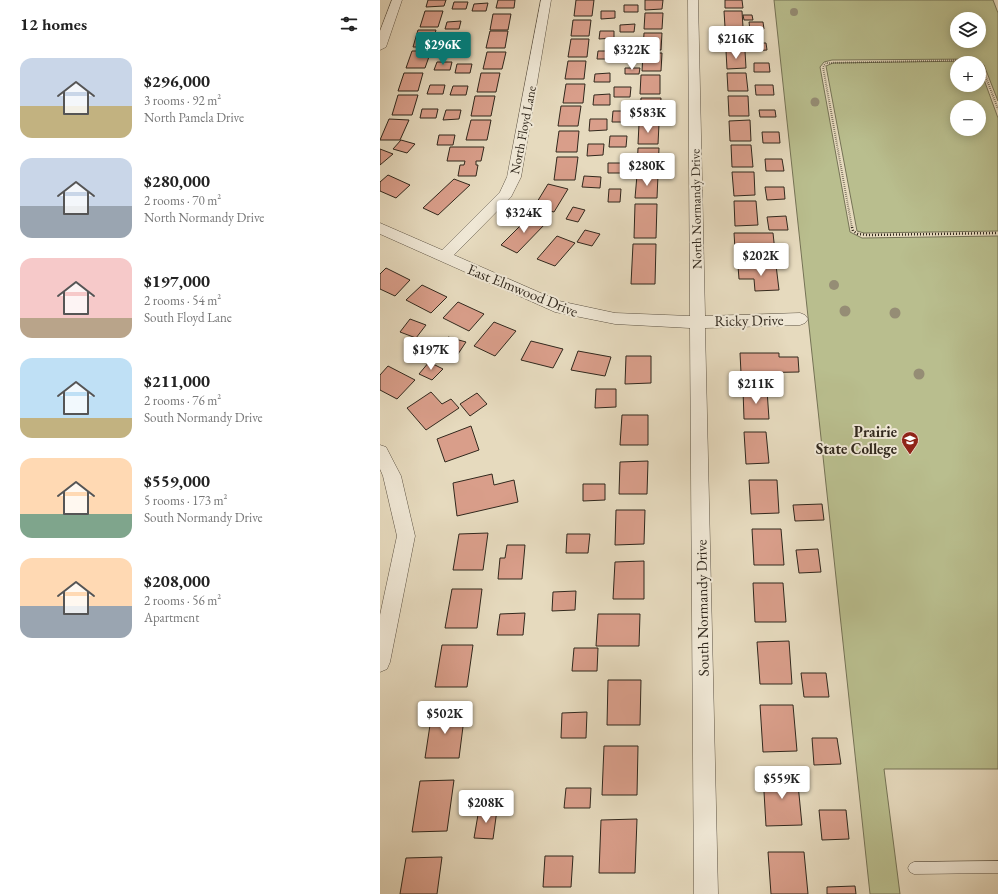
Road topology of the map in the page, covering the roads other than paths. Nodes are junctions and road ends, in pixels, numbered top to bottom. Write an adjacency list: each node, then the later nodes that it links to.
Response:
1 (397, 0): 4 (street)
2 (546, 0): 6 (street, North Floyd Lane)
3 (693, 0): 8 (street, North Normandy Drive)
4 (380, 48)
5 (380, 228): 6 (street, East Elmwood Drive)
6 (444, 257): 8 (street, East Elmwood Drive)
7 (800, 319): 8 (street, Ricky Drive)
8 (698, 321): 13 (street, South Normandy Drive)
9 (380, 452): 10 (street)
10 (380, 662)
11 (998, 867): 12 (lane)
12 (914, 868)
13 (706, 894)

